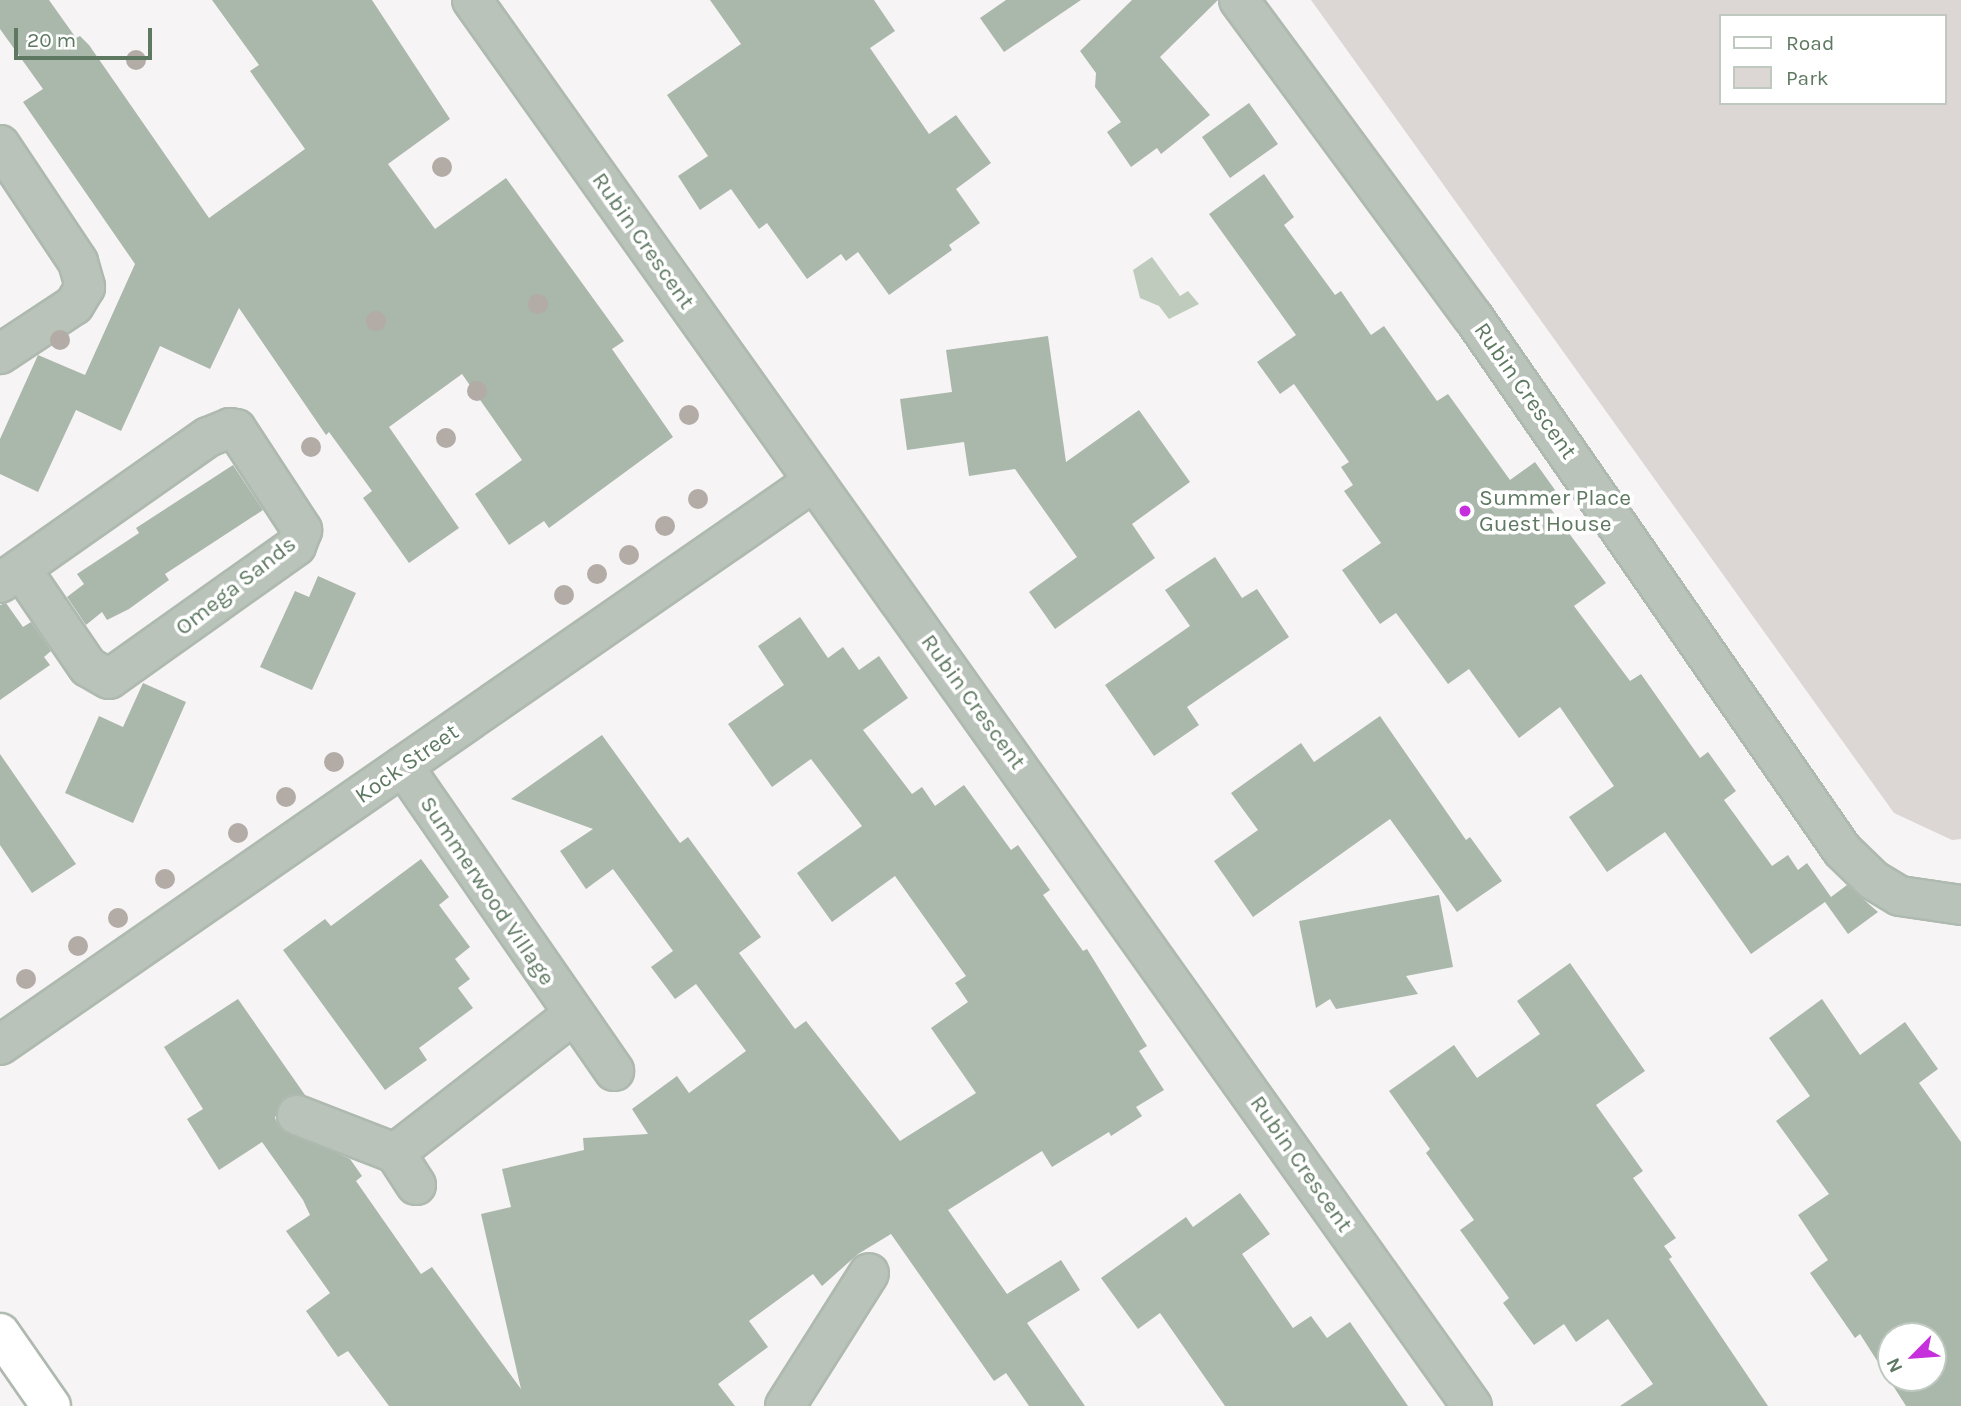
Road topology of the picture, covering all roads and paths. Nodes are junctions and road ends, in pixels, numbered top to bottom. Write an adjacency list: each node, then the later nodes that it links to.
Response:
1 (472, 0): 5 (street, Rubin Crescent)
2 (1238, 0): 8 (street, Rubin Crescent)
3 (0, 145): 4 (street)
4 (0, 355)
5 (813, 482): 7 (street, Kock Street); 19 (street, Rubin Crescent)
6 (10, 576): 6 (street, Omega Sands)
7 (403, 766): 9 (street, Summerwood Village); 10 (street, Kock Street)
8 (1961, 905)
9 (573, 1015): 11 (street, Summerwood Village); 13 (street)
10 (0, 1045)
11 (614, 1071)
12 (297, 1115): 13 (street)
13 (395, 1153): 14 (street)
14 (416, 1185)
15 (869, 1273): 18 (street)
16 (0, 1334): 17 (main road)
17 (51, 1406)
18 (785, 1406)
19 (1472, 1406)

